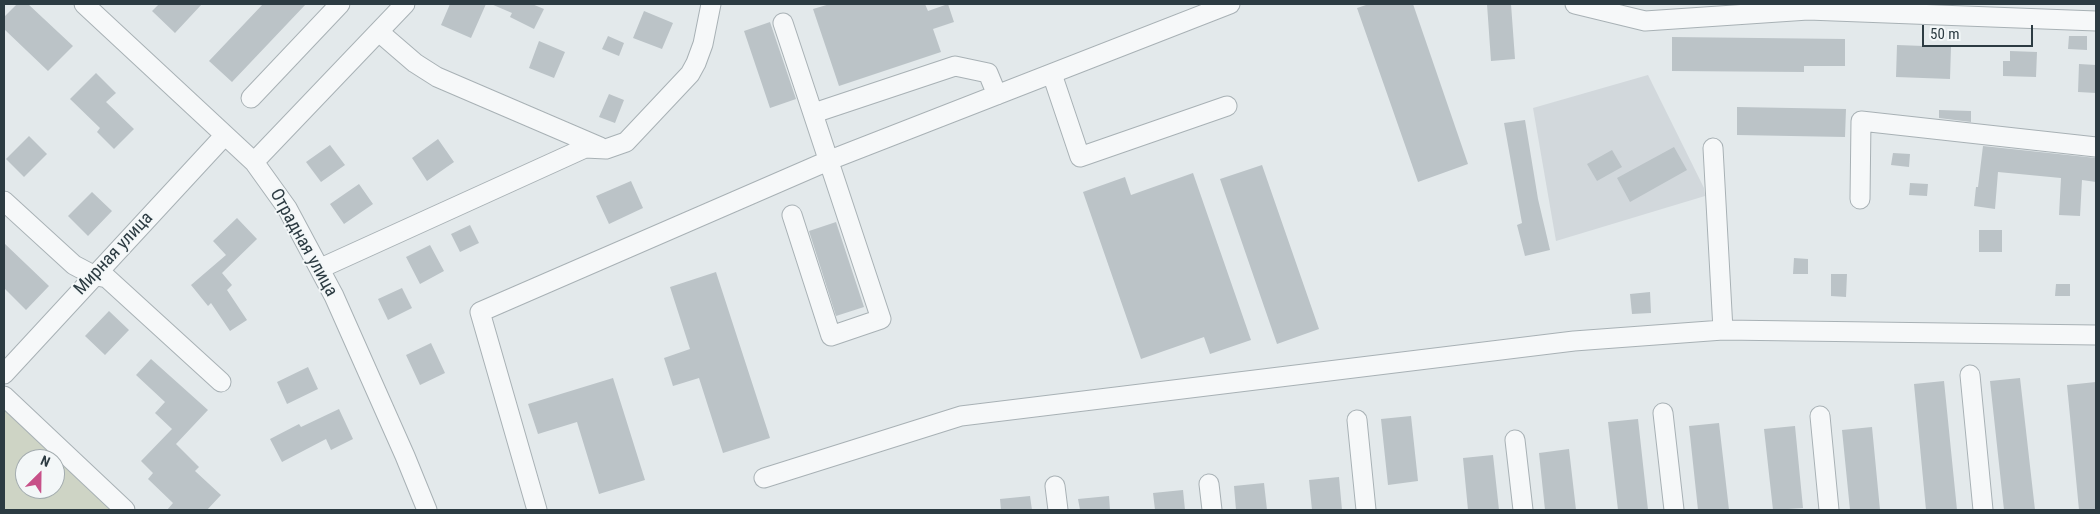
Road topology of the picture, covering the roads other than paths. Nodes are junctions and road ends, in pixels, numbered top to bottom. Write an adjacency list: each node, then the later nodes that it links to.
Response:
1 (84, 4): 16 (street, Отрадная улица)
2 (340, 4): 13 (street)
3 (406, 4): 10 (street)
4 (711, 4): 19 (street)
5 (1230, 4): 11 (street)
6 (1575, 4): 7 (street)
7 (1808, 7): 8 (street)
8 (2096, 21)
9 (783, 23): 15 (street)
10 (378, 32): 19 (street); 21 (street)
11 (1052, 74): 12 (street); 14 (street)
12 (997, 95): 15 (street); 20 (street)
13 (251, 98)
14 (1227, 106)
15 (814, 113): 20 (street)
16 (225, 135): 21 (street, Отрадная улица); 26 (street, Мирная улица)
17 (2096, 147): 22 (street)
18 (1713, 148): 27 (street)
19 (606, 149): 25 (street)
20 (830, 160): 24 (street); 42 (street)
21 (254, 162): 25 (street, Отрадная улица)
22 (1860, 199)
23 (4, 201): 26 (street)
24 (792, 215)
25 (321, 268): 41 (street, Отрадная улица)
26 (93, 275): 29 (street, Мирная улица); 31 (street)
27 (1723, 330): 28 (street); 37 (street)
28 (2096, 335)
29 (4, 374)
30 (1970, 375): 49 (street)
31 (220, 382)
32 (4, 396): 40 (street)
33 (1664, 414): 47 (street)
34 (1820, 416): 48 (street)
35 (1356, 420): 45 (street)
36 (1515, 440): 46 (street)
37 (764, 478)
38 (1210, 484): 44 (street)
39 (1055, 486): 43 (street)
40 (126, 510)
41 (426, 510)
42 (537, 510)
43 (1058, 510)
44 (1212, 510)
45 (1366, 510)
46 (1523, 510)
47 (1674, 510)
48 (1829, 510)
49 (1983, 510)

